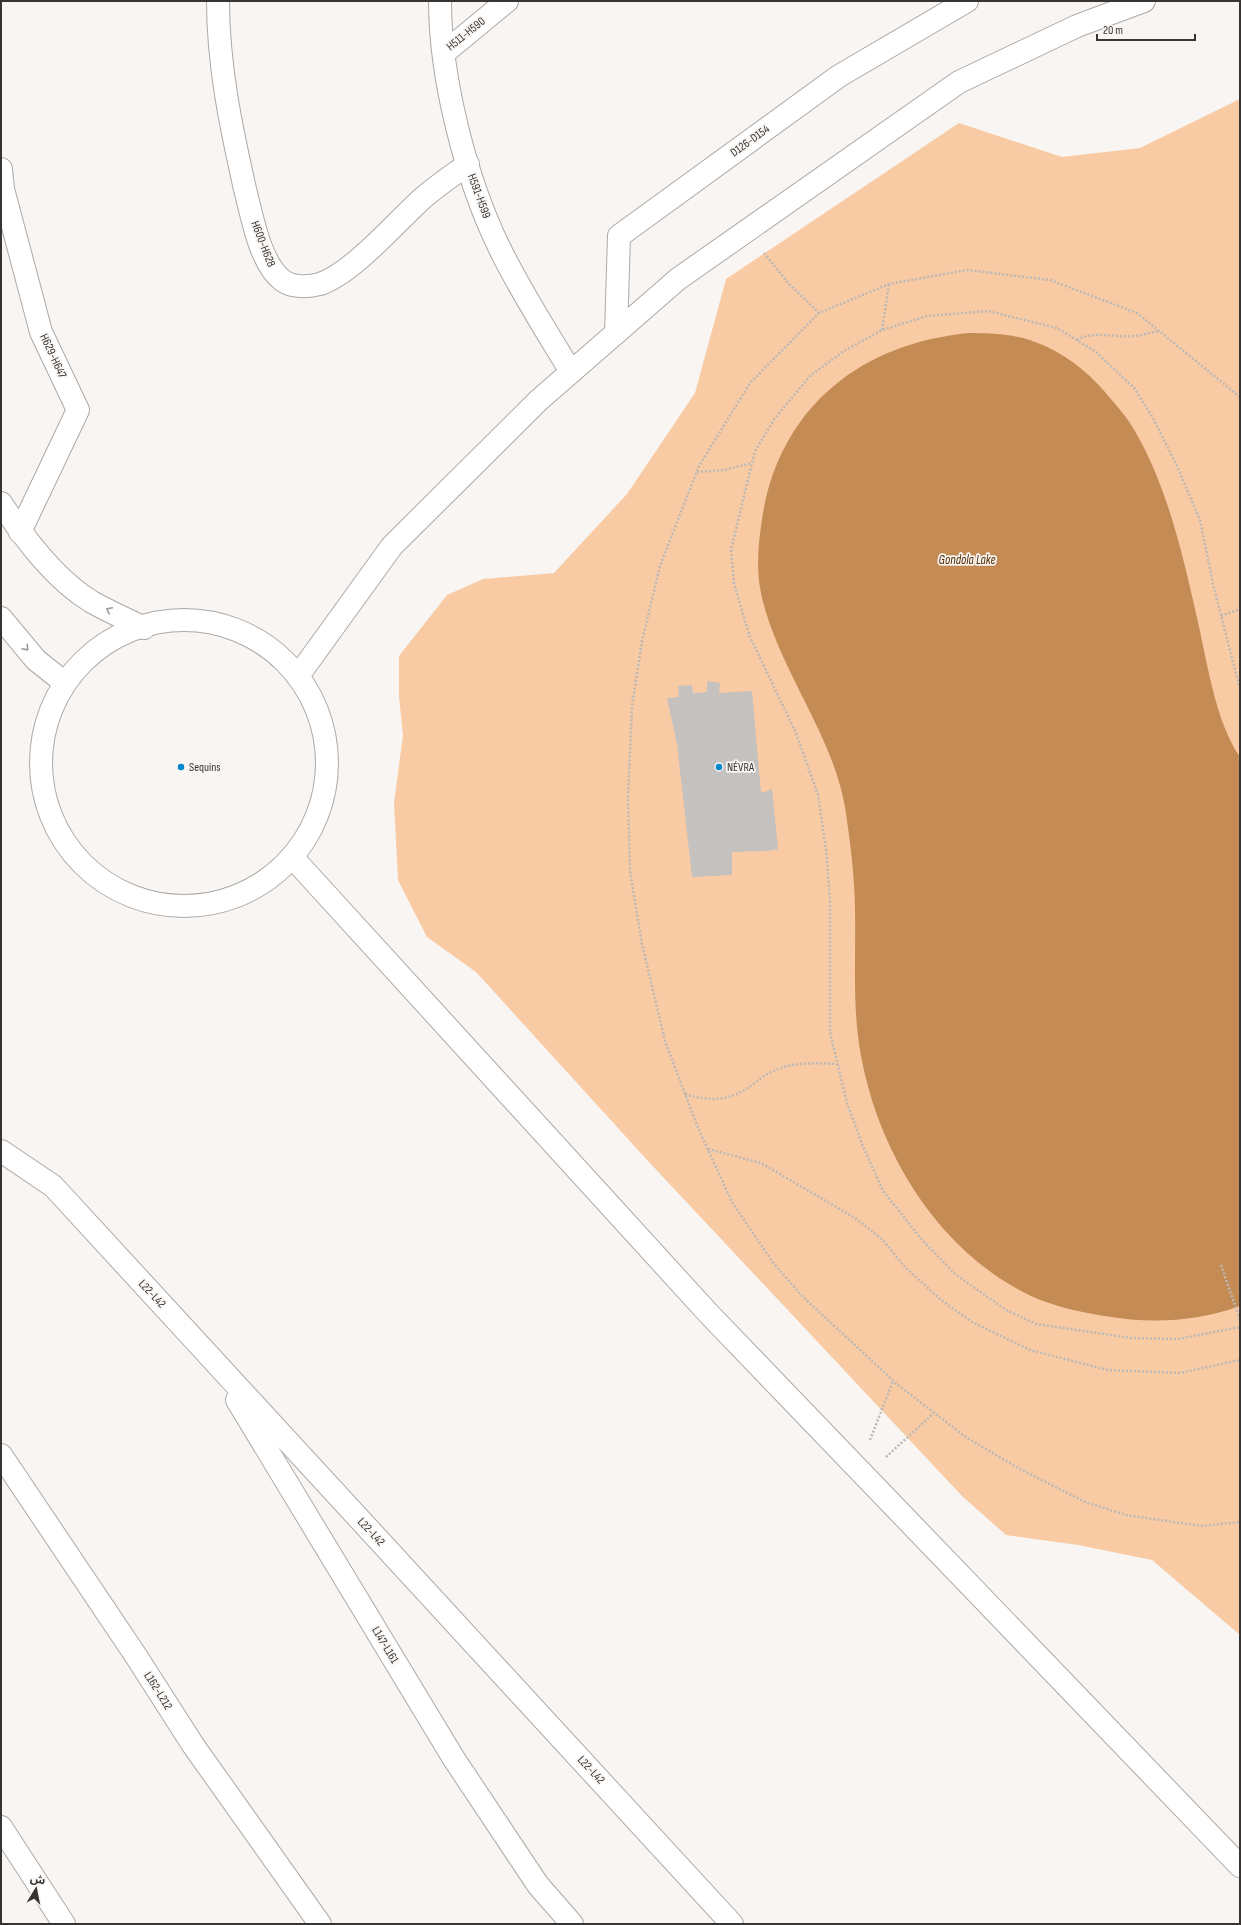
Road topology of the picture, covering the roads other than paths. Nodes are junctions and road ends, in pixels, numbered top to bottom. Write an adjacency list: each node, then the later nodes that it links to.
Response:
1 (218, 1): 7 (street, H600-H628)
2 (440, 1): 6 (street, H591-H599)
3 (507, 1): 6 (street, H511-H590)
4 (967, 1): 9 (street, D126-D154)
5 (1144, 1): 9 (street)
6 (444, 53): 7 (street, H591-H599)
7 (468, 164): 10 (street, H591-H599)
8 (1, 169): 12 (street, H629-H647)
9 (616, 333): 10 (street)
10 (571, 372): 15 (street)
11 (1, 503): 12 (street)
12 (20, 532): 14 (street, one-way to 12)
13 (1, 618): 16 (street, one-way to 16)
14 (144, 628): 15 (street); 16 (street)
15 (298, 676): 17 (street)
16 (65, 683): 17 (street)
17 (293, 858): 22 (street)
18 (1, 1151): 19 (street, L22-L42)
19 (211, 1358): 25 (street, L147-L161); 26 (street, L22-L42)
20 (1, 1455): 24 (street, L162-L212)
21 (1, 1827): 23 (street)
22 (1240, 1866)
23 (64, 1924)
24 (320, 1924)
25 (572, 1924)
26 (732, 1924)

